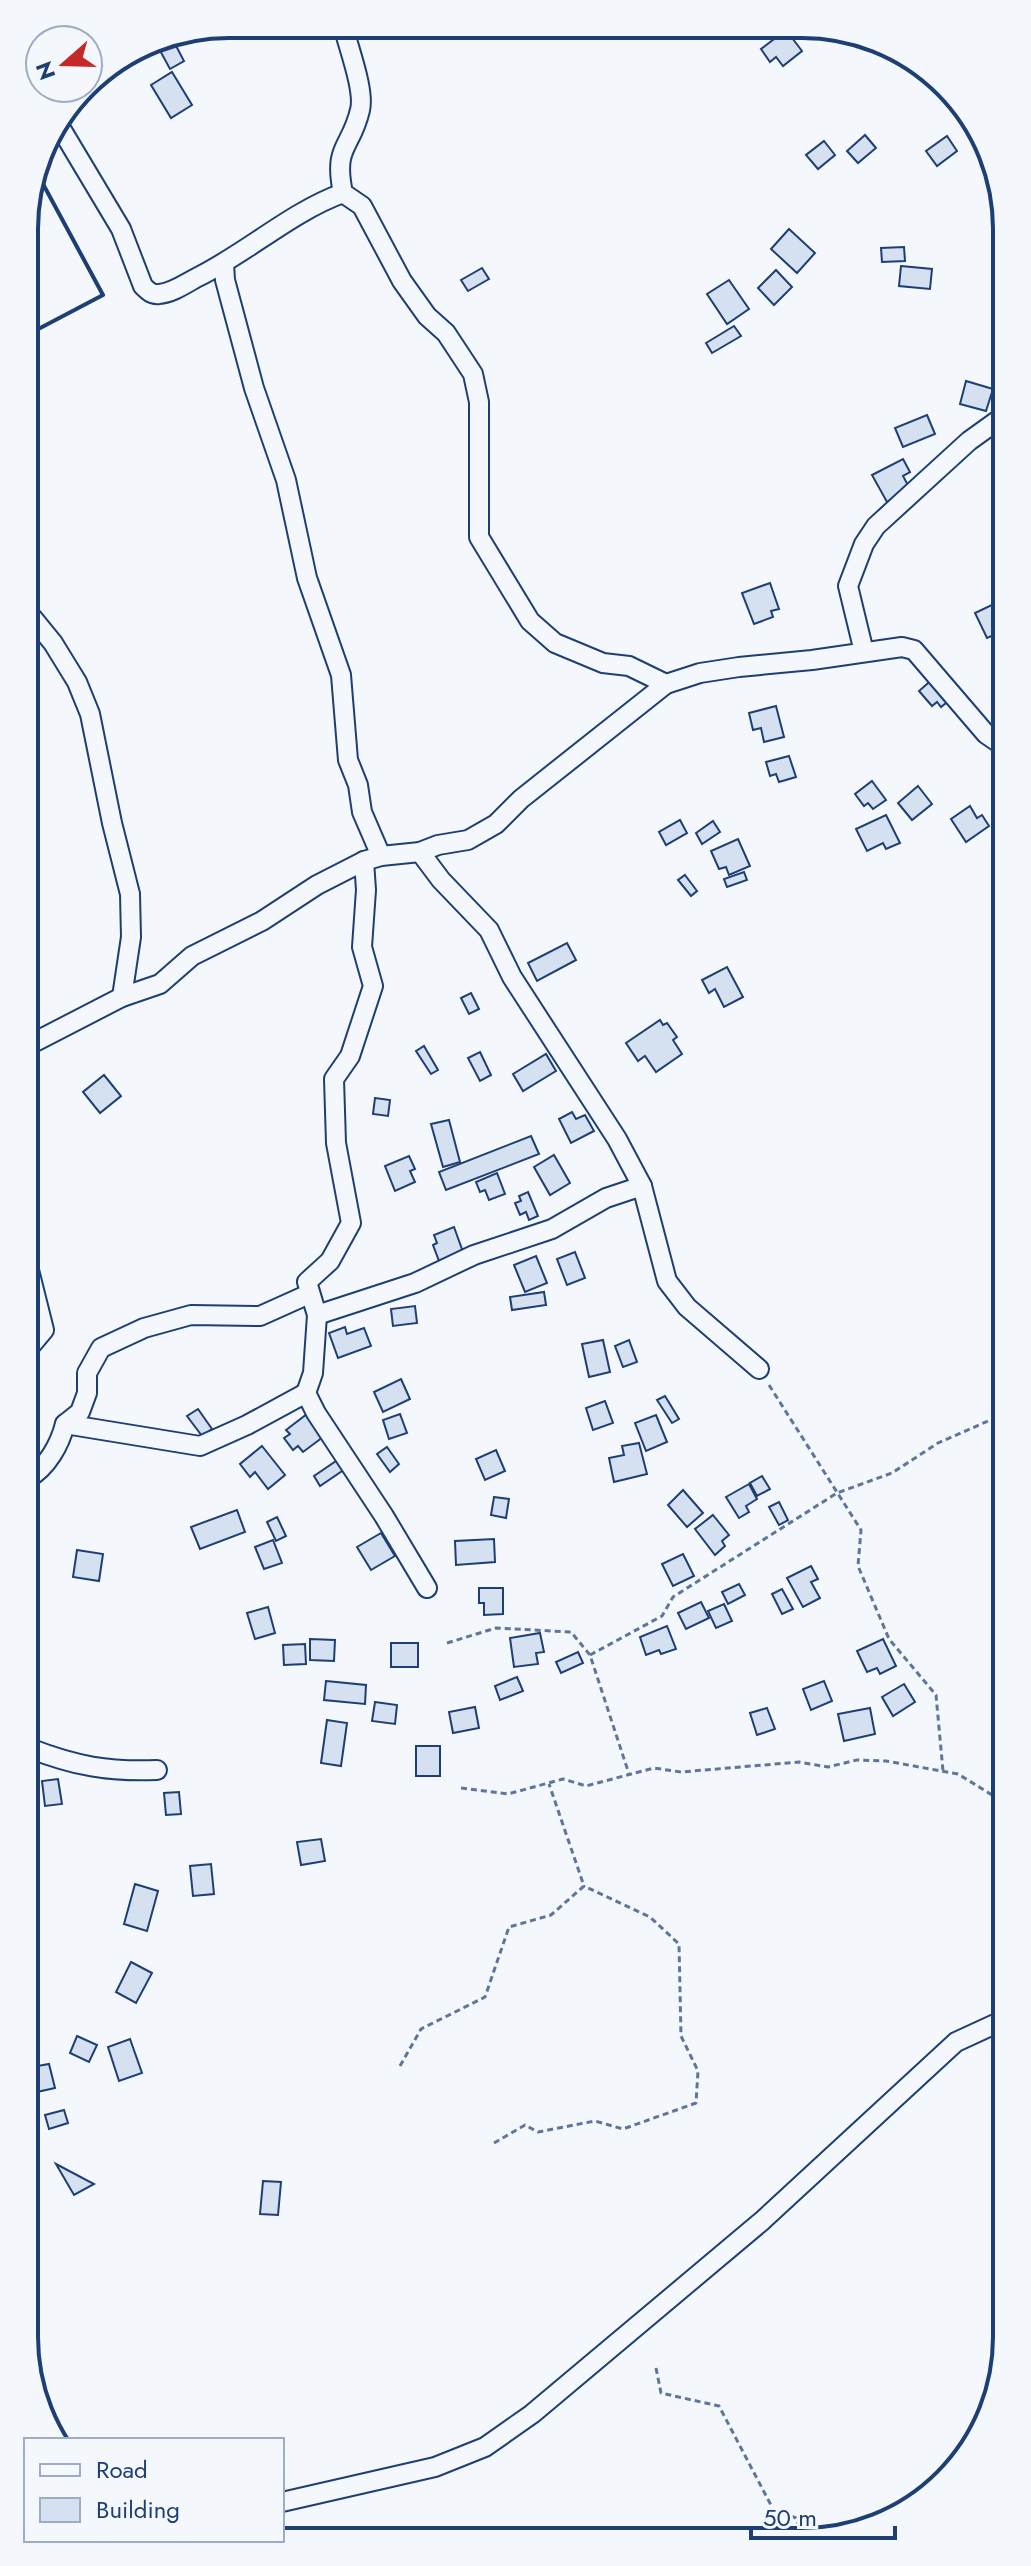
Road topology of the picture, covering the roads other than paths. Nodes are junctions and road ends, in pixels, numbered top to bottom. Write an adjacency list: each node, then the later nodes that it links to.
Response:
1 (346, 38): 3 (street)
2 (64, 134): 4 (street)
3 (343, 193): 4 (street); 8 (street)
4 (224, 264): 11 (street)
5 (993, 424): 7 (street)
6 (38, 625): 12 (street)
7 (864, 652): 8 (street); 9 (street)
8 (666, 684): 10 (street)
9 (993, 739)
10 (420, 852): 11 (street); 14 (street)
11 (372, 858): 12 (street); 15 (street)
12 (122, 997): 13 (street)
13 (38, 1040)
14 (642, 1186): 17 (street); 19 (street)
15 (309, 1294): 17 (street); 21 (street)
16 (38, 1306): 18 (street)
17 (317, 1315): 20 (street)
18 (38, 1337)
19 (759, 1369)
20 (306, 1393): 21 (street); 23 (street)
21 (65, 1424): 22 (street)
22 (38, 1473)
23 (427, 1588)
24 (38, 1751): 25 (street)
25 (157, 1770)
26 (993, 2025): 27 (street)
27 (284, 2502)

